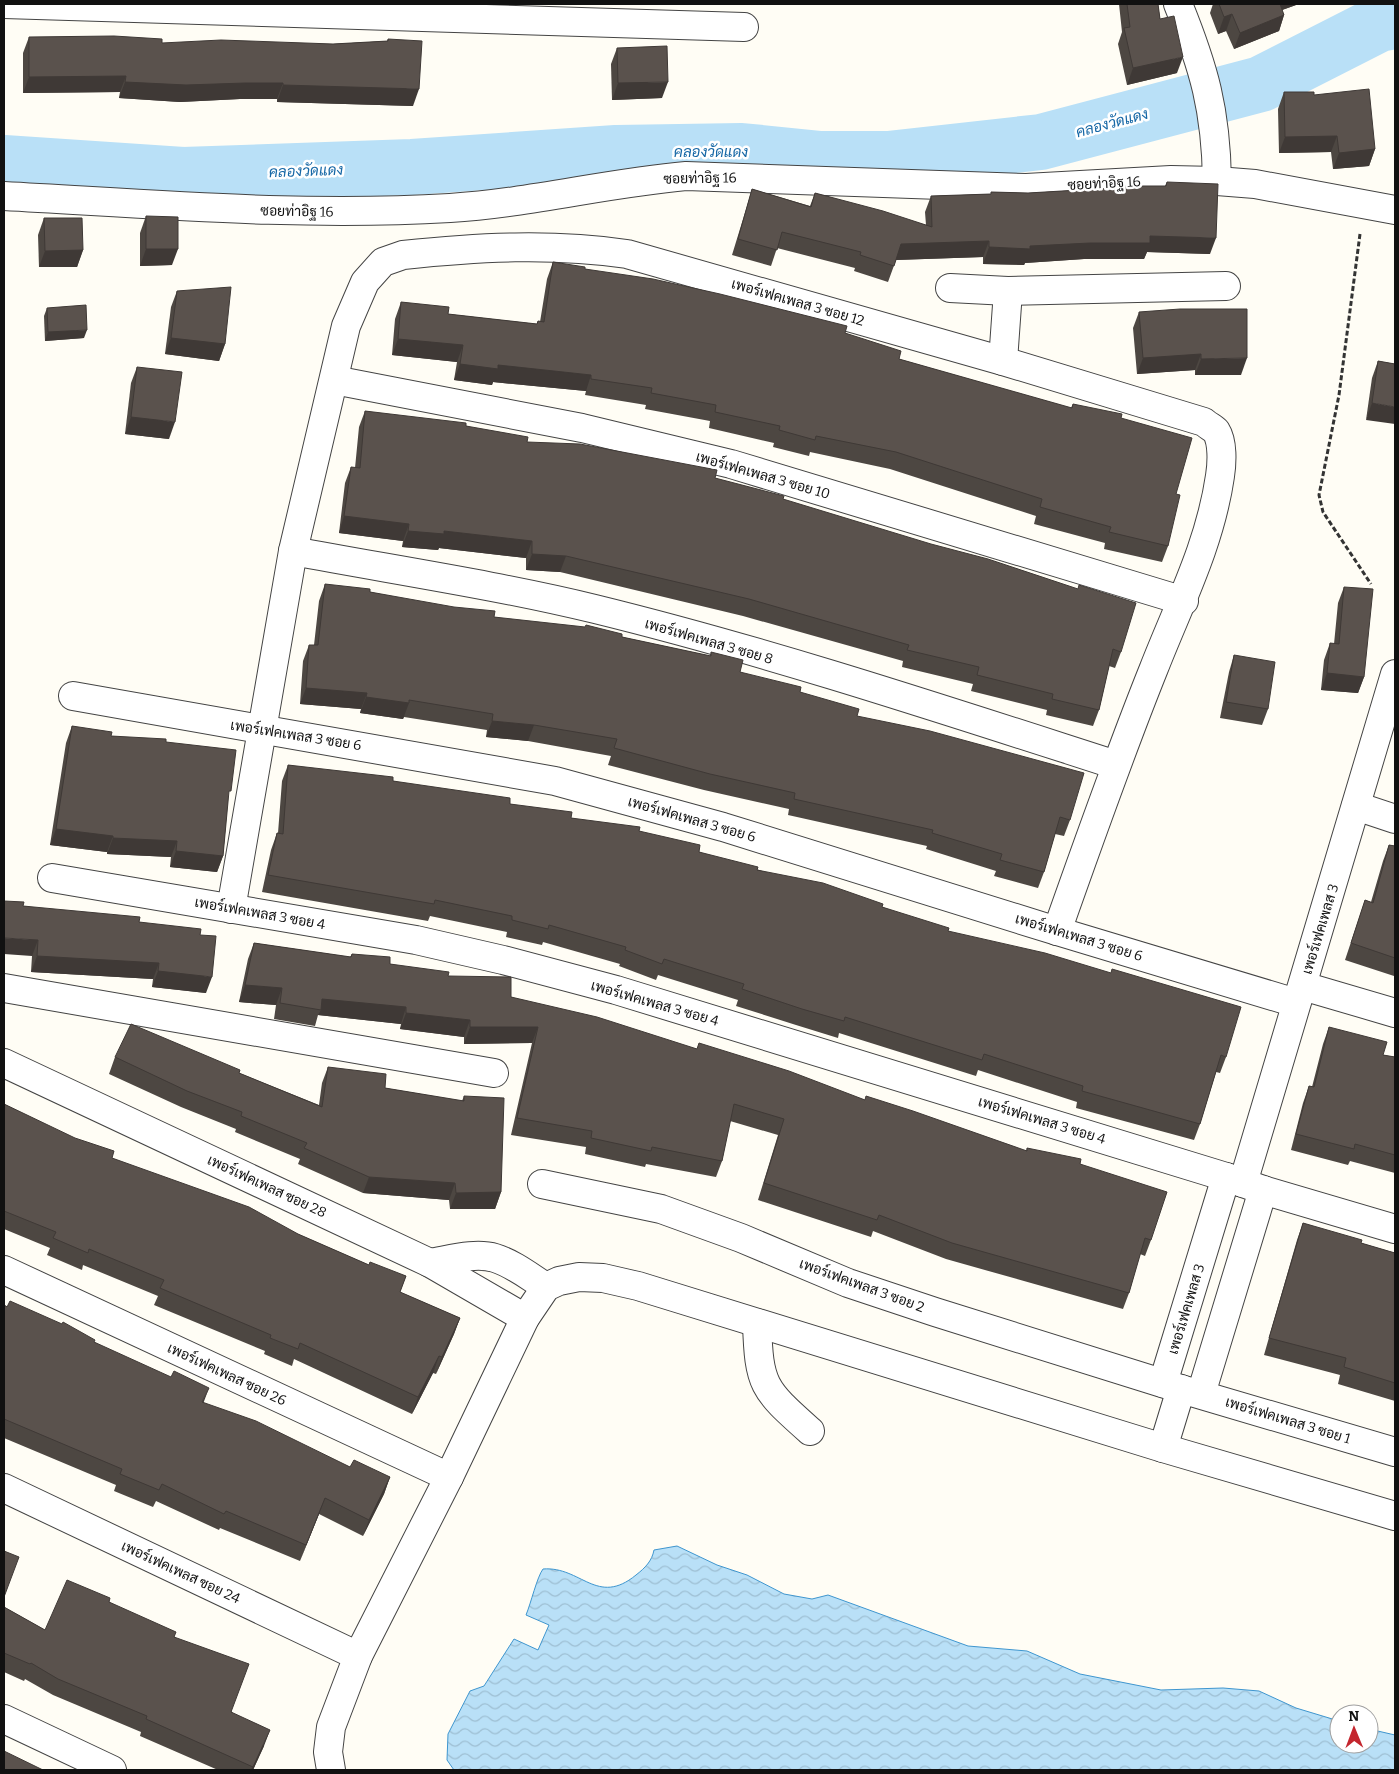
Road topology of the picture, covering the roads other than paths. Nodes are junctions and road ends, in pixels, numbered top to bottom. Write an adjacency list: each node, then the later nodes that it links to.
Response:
1 (4, 4): 3 (street)
2 (1178, 4): 5 (street)
3 (454, 10): 4 (street)
4 (744, 27)
5 (1217, 181): 6 (street, ซอยท่าอิฐ 16); 7 (street, ซอยท่าอิฐ 16)
6 (4, 196)
7 (1395, 210)
8 (1226, 286): 10 (street)
9 (950, 288): 10 (street)
10 (1008, 290): 11 (street)
11 (1003, 361): 12 (street, เพอร์เฟคเพลส 3 ซอย 12); 14 (street, เพอร์เฟคเพลส 3 ซอย 12)
12 (334, 380): 13 (street); 14 (street, เพอร์เฟคเพลส 3 ซอย 10)
13 (293, 551): 17 (street); 18 (street, เพอร์เฟคเพลส 3 ซอย 8)
14 (1184, 601): 18 (street)
15 (1395, 674): 19 (street, เพอร์เฟคเพลส 3)
16 (73, 696): 17 (street, เพอร์เฟคเพลส 3 ซอย 6)
17 (261, 728): 22 (street); 23 (street, เพอร์เฟคเพลส 3 ซอย 6)
18 (1116, 765): 23 (street)
19 (1356, 806): 20 (street); 25 (street, เพอร์เฟคเพลส 3)
20 (1395, 819)
21 (52, 878): 22 (street, เพอร์เฟคเพลส 3 ซอย 4)
22 (231, 909): 29 (street, เพอร์เฟคเพลส 3 ซอย 4)
23 (1057, 931): 25 (street, เพอร์เฟคเพลส 3 ซอย 6)
24 (4, 988): 28 (street)
25 (1300, 994): 26 (street, เพอร์เฟคเพลส 3 ซอย 6); 29 (street, เพอร์เฟคเพลส 3)
26 (1395, 1013)
27 (4, 1062): 32 (street, เพอร์เฟคเพลส ซอย 28)
28 (494, 1073)
29 (1244, 1183): 31 (street, เพอร์เฟคเพลส 3 ซอย 4); 37 (street, เพอร์เฟคเพลส 3); 37 (street, เพอร์เฟคเพลส 3)
30 (542, 1184): 37 (street, เพอร์เฟคเพลส 3 ซอย 2)
31 (1395, 1229)
32 (430, 1263): 34 (street); 35 (street, เพอร์เฟคเพลส ซอย 28)
33 (4, 1270): 41 (street, เพอร์เฟคเพลส ซอย 26)
34 (546, 1287): 35 (street); 36 (street)
35 (525, 1318): 41 (street)
36 (757, 1323): 38 (street); 39 (street)
37 (1182, 1389): 39 (street, เพอร์เฟคเพลส 3); 40 (street, เพอร์เฟคเพลส 3 ซอย 1)
38 (810, 1431)
39 (1163, 1448): 43 (street)
40 (1395, 1452)
41 (449, 1477): 44 (street)
42 (4, 1488): 44 (street, เพอร์เฟคเพลส ซอย 24)
43 (1395, 1516)
44 (358, 1656): 47 (street)
45 (4, 1719): 46 (street)
46 (112, 1770)
47 (331, 1770)

